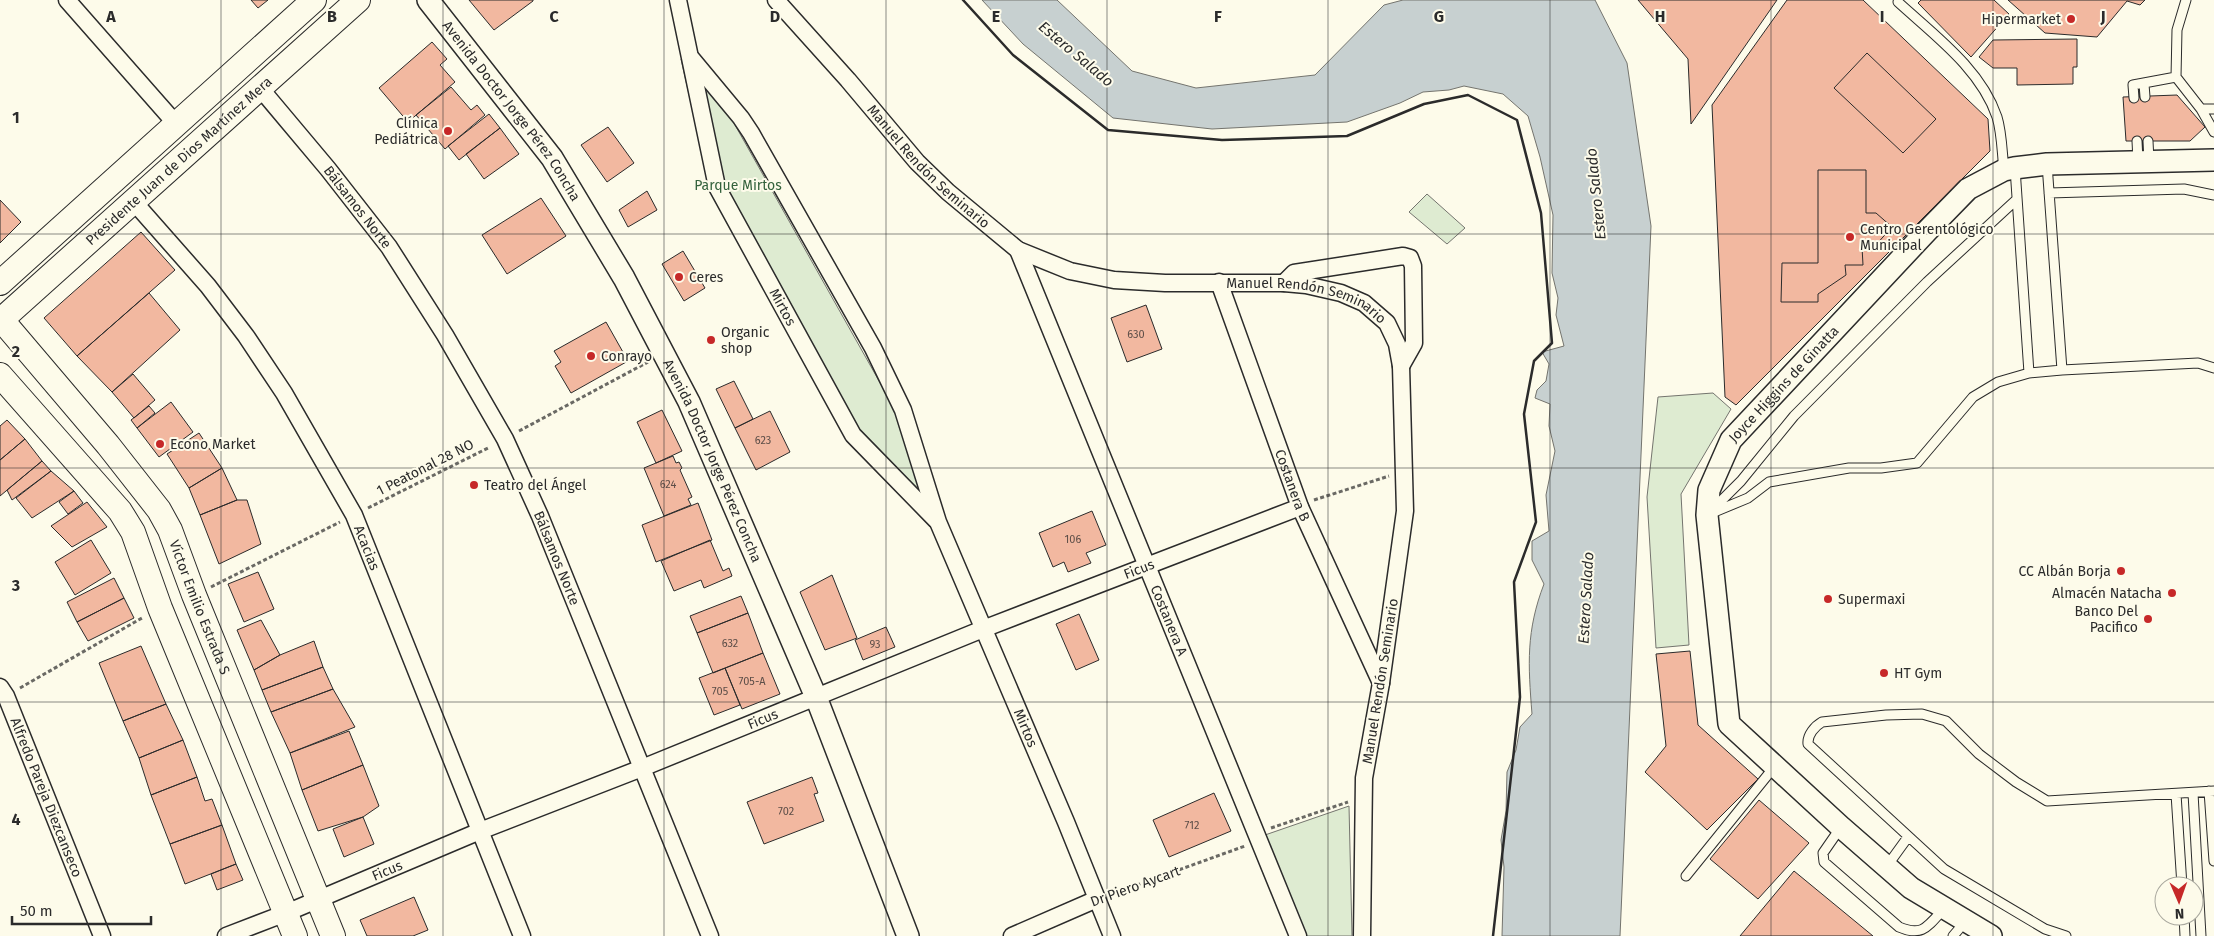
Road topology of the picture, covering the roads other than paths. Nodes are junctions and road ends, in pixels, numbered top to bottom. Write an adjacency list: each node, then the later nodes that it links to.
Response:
1 (67, 0): 17 (street)
2 (314, 0): 17 (main road, Presidente Juan de Dios Martínez Mera)
3 (358, 0): 12 (main road, Presidente Juan de Dios Martínez Mera)
4 (428, 0): 45 (street, Avenida Doctor Jorge Pérez Concha)
5 (776, 0): 26 (street, Manuel Rendón Seminario)
6 (2186, 0): 10 (lane)
7 (679, 1): 9 (street, Mirtos)
8 (1898, 2): 21 (lane)
9 (692, 59): 38 (street, Mirtos); 38 (street, Mirtos)
10 (2176, 77): 11 (lane); 15 (lane)
11 (2144, 84): 13 (lane); 14 (lane)
12 (260, 88): 25 (main road, Presidente Juan de Dios Martínez Mera); 47 (street, Bálsamos Norte)
13 (2145, 97)
14 (2134, 98)
15 (2201, 109): 16 (lane); 18 (lane)
16 (2214, 109)
17 (177, 125): 28 (main road, Presidente Juan de Dios Martínez Mera)
18 (2214, 132)
19 (2214, 160): 20 (street, Joyce Higgins de Ginatta)
20 (2047, 164): 21 (street, Joyce Higgins de Ginatta); 22 (lane)
21 (2009, 169): 24 (lane); 37 (street, Joyce Higgins de Ginatta)
22 (2049, 193): 23 (lane); 33 (lane)
23 (2214, 195)
24 (2016, 200): 34 (lane); 37 (lane)
25 (134, 202): 30 (main road, Presidente Juan de Dios Martínez Mera); 52 (street, Acacias)
26 (1018, 250): 27 (street, Manuel Rendón Seminario); 39 (street, Costanera A)
27 (1219, 282): 29 (street, Manuel Rendón Seminario); 36 (street, Costanera B)
28 (0, 283)
29 (1284, 283): 31 (street, Manuel Rendón Seminario); 31 (street)
30 (0, 320): 40 (main road, Víctor Emilio Estrada S)
31 (1401, 366): 43 (street, Manuel Rendón Seminario)
32 (2214, 368): 33 (lane)
33 (2062, 370): 34 (lane)
34 (2029, 373): 37 (lane)
35 (0, 375): 41 (main road)
36 (1300, 507): 39 (street, Ficus); 43 (street, Costanera B)
37 (1707, 515): 46 (street, Joyce Higgins de Ginatta)
38 (938, 522): 42 (street, Mirtos)
39 (1146, 565): 42 (street, Ficus); 73 (street, Costanera A)
40 (194, 595): 41 (main road); 59 (main road, Víctor Emilio Estrada S)
41 (160, 608): 61 (main road)
42 (983, 629): 45 (street, Ficus); 60 (street, Mirtos)
43 (1381, 683): 74 (street, Manuel Rendón Seminario)
44 (3, 691): 64 (street, Alfredo Pareja Diezcanseco)
45 (816, 697): 47 (street, Ficus); 70 (street, Avenida Doctor Jorge Pérez Concha)
46 (1775, 765): 51 (street, Joyce Higgins de Ginatta); 56 (lane)
47 (642, 768): 52 (street, Ficus); 69 (street, Bálsamos Norte)
48 (2212, 791): 49 (lane); 54 (lane)
49 (2193, 793): 50 (lane); 77 (lane)
50 (2176, 794): 53 (lane); 57 (lane)
51 (1841, 827): 55 (street, Joyce Higgins de Ginatta); 62 (lane)
52 (480, 831): 59 (street, Ficus); 68 (street, Acacias)
53 (1908, 836): 55 (lane); 76 (lane)
54 (2214, 860)
55 (1887, 866): 58 (street, Joyce Higgins de Ginatta)
56 (1686, 876)
57 (2181, 876)
58 (1911, 888): 62 (street); 75 (street)
59 (317, 899): 61 (street, Ficus); 67 (main road, Víctor Emilio Estrada S)
60 (1097, 899): 71 (street, Dr Piero Aycart); 72 (street, Mirtos)
61 (286, 913): 65 (street, Ficus); 66 (main road)
62 (1940, 913): 63 (street)
63 (1959, 934)
64 (102, 936)
65 (226, 936)
66 (295, 936)
67 (333, 936)
68 (522, 936)
69 (710, 936)
70 (908, 936)
71 (1012, 936)
72 (1112, 936)
73 (1298, 936)
74 (1362, 936)
75 (1991, 936)
76 (2066, 936)
77 (2201, 936)

